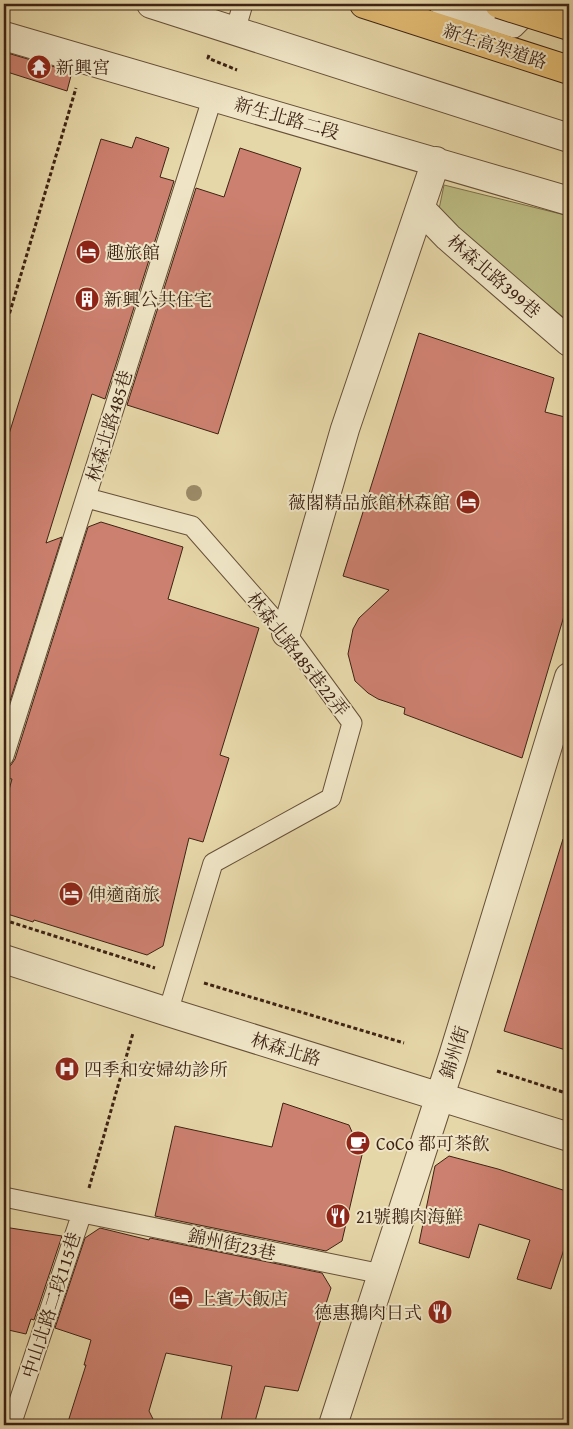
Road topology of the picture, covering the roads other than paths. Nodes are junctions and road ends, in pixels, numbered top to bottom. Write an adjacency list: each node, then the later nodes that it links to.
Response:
1 (151, 4): 8 (street)
2 (243, 4): 8 (lane)
3 (364, 4): 10 (highway, 新生高架道路)
4 (438, 4): 6 (lane)
5 (499, 4): 7 (highway, bridge)
6 (538, 4)
7 (569, 26)
8 (235, 31): 12 (street)
9 (4, 36): 11 (street, 新生北路二段)
10 (569, 70)
11 (213, 96): 13 (street, 新生北路二段); 17 (lane, 林森北路485巷)
12 (569, 138)
13 (436, 161): 14 (street, 新生北路二段); 15 (street)
14 (569, 201)
15 (420, 208): 16 (street, 林森北路399巷); 18 (street)
16 (569, 342)
17 (87, 498): 18 (lane, 林森北路485巷22弄); 20 (lane, 林森北路485巷)
18 (286, 632): 22 (lane, 林森北路485巷22弄)
19 (569, 677): 23 (street, 錦州街)
20 (4, 756)
21 (4, 959): 22 (street, 林森北路)
22 (168, 1012): 23 (street, 林森北路)
23 (439, 1097): 24 (street, 林森北路); 27 (street, 錦州街)
24 (569, 1137)
25 (4, 1197): 26 (lane, 錦州街23巷)
26 (82, 1213): 27 (lane, 錦州街23巷); 28 (lane, 中山北路二段115巷)
27 (382, 1274): 29 (street, 錦州街)
28 (11, 1425)
29 (333, 1425)

